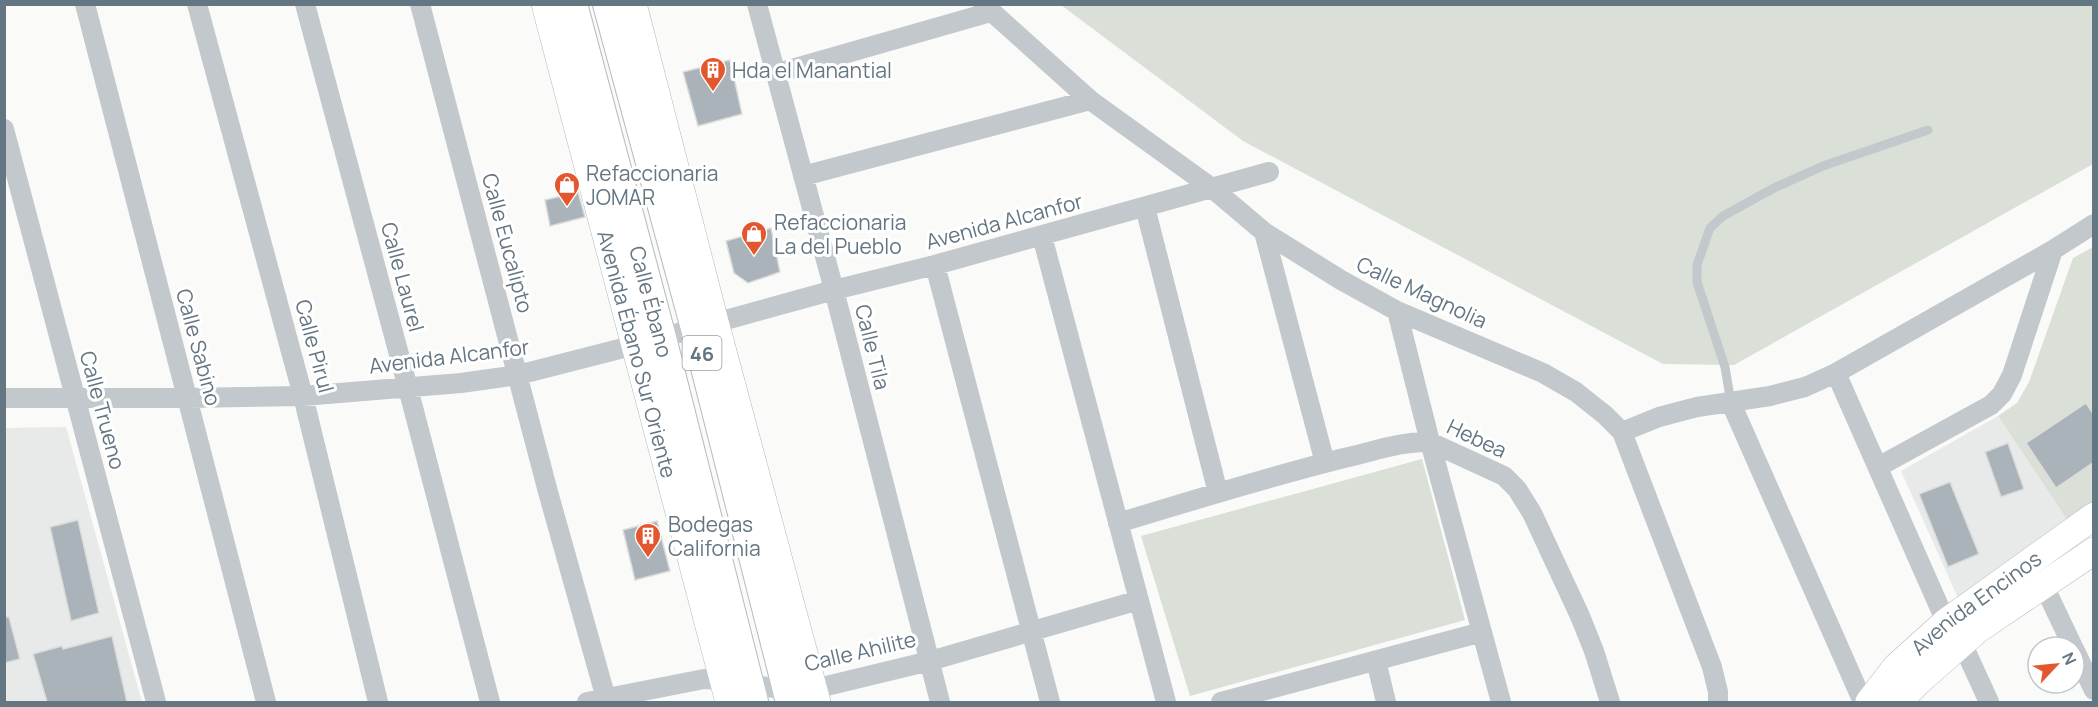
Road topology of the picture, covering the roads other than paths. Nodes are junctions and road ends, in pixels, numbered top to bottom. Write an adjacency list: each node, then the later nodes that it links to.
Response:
1 (85, 4): 34 (street, Calle Sabino)
2 (197, 4): 31 (street, Calle Pirul)
3 (305, 4): 30 (street, Calle Laurel)
4 (420, 4): 29 (street, Calle Eucalipto)
5 (545, 4): 27 (street, Avenida Ébano Sur Oriente)
6 (572, 4): 27 (main road, Calle Ébano / 46)
7 (608, 4): 26 (main road, Calle Ébano / 46)
8 (633, 4): 26 (street)
9 (757, 4): 11 (street, Calle Tila)
10 (987, 8): 11 (street); 12 (street, Calle Magnolia)
11 (774, 74): 16 (street, Calle Tila)
12 (1090, 100): 16 (street); 17 (street, Calle Magnolia)
13 (4, 129): 32 (street, Calle Trueno)
14 (1928, 130): 35 (lane)
15 (1269, 171): 17 (street, Avenida Alcanfor)
16 (803, 176): 24 (street, Calle Tila)
17 (1212, 188): 18 (street, Avenida Alcanfor); 20 (street, Calle Magnolia)
18 (1145, 207): 21 (street, Avenida Alcanfor); 40 (street)
19 (2094, 224): 22 (street)
20 (1264, 232): 25 (street, Calle Magnolia); 38 (street)
21 (1042, 236): 23 (street, Avenida Alcanfor); 42 (street)
22 (2053, 250): 28 (street); 39 (street)
23 (935, 265): 24 (street, Avenida Alcanfor); 47 (street)
24 (834, 290): 26 (street, Avenida Alcanfor); 51 (street, Calle Tila)
25 (1396, 311): 36 (street, Calle Magnolia); 37 (street)
26 (705, 325): 27 (street, Avenida Alcanfor); 56 (main road, Calle Ébano / 46)
27 (648, 342): 29 (street, Avenida Alcanfor); 55 (main road, Calle Ébano / 46)
28 (1836, 373): 35 (street); 39 (street)
29 (518, 375): 30 (street, Avenida Alcanfor); 58 (street, Calle Eucalipto)
30 (408, 388): 31 (street, Avenida Alcanfor); 62 (street, Calle Laurel)
31 (303, 396): 34 (street, Avenida Alcanfor); 61 (street, Calle Pirul)
32 (75, 397): 33 (street, Avenida Alcanfor); 34 (street, Avenida Alcanfor); 59 (street, Calle Trueno)
33 (4, 398)
34 (188, 398): 60 (street, Calle Sabino)
35 (1731, 403): 36 (street); 71 (street)
36 (1622, 432): 70 (street, Calle Magnolia)
37 (1430, 442): 38 (street, Hebea); 48 (street); 69 (street, Hebea)
38 (1325, 463): 40 (street, Hebea)
39 (1878, 467): 46 (street)
40 (1218, 493): 42 (street, Hebea)
41 (2094, 516): 46 (street, Avenida Encinos)
42 (1118, 523): 45 (street)
43 (2094, 551): 44 (street, Avenida Encinos)
44 (2044, 586): 49 (street); 50 (street, Avenida Encinos)
45 (1139, 600): 47 (street, Calle Ahilite); 65 (street)
46 (1946, 621): 50 (street); 72 (street, Avenida Encinos)
47 (1032, 632): 51 (street, Calle Ahilite); 64 (street)
48 (1482, 632): 52 (street); 68 (street)
49 (2068, 635)
50 (1962, 643): 73 (street, Avenida Encinos); 74 (street)
51 (930, 661): 56 (street, Calle Ahilite); 63 (street, Calle Tila)
52 (1376, 661): 57 (street); 67 (street)
53 (2086, 673): 54 (street)
54 (2094, 690)
55 (738, 692): 56 (street, Calle Ahilite); 58 (street, Calle Ahilite)
56 (802, 696)
57 (1275, 696): 66 (street)
58 (600, 701)
59 (156, 702)
60 (267, 702)
61 (378, 702)
62 (489, 702)
63 (940, 702)
64 (1050, 702)
65 (1166, 702)
66 (1221, 702)
67 (1386, 702)
68 (1501, 702)
69 (1610, 702)
70 (1718, 702)
71 (1863, 702)
72 (1869, 702)
73 (1898, 702)
74 (1989, 702)

